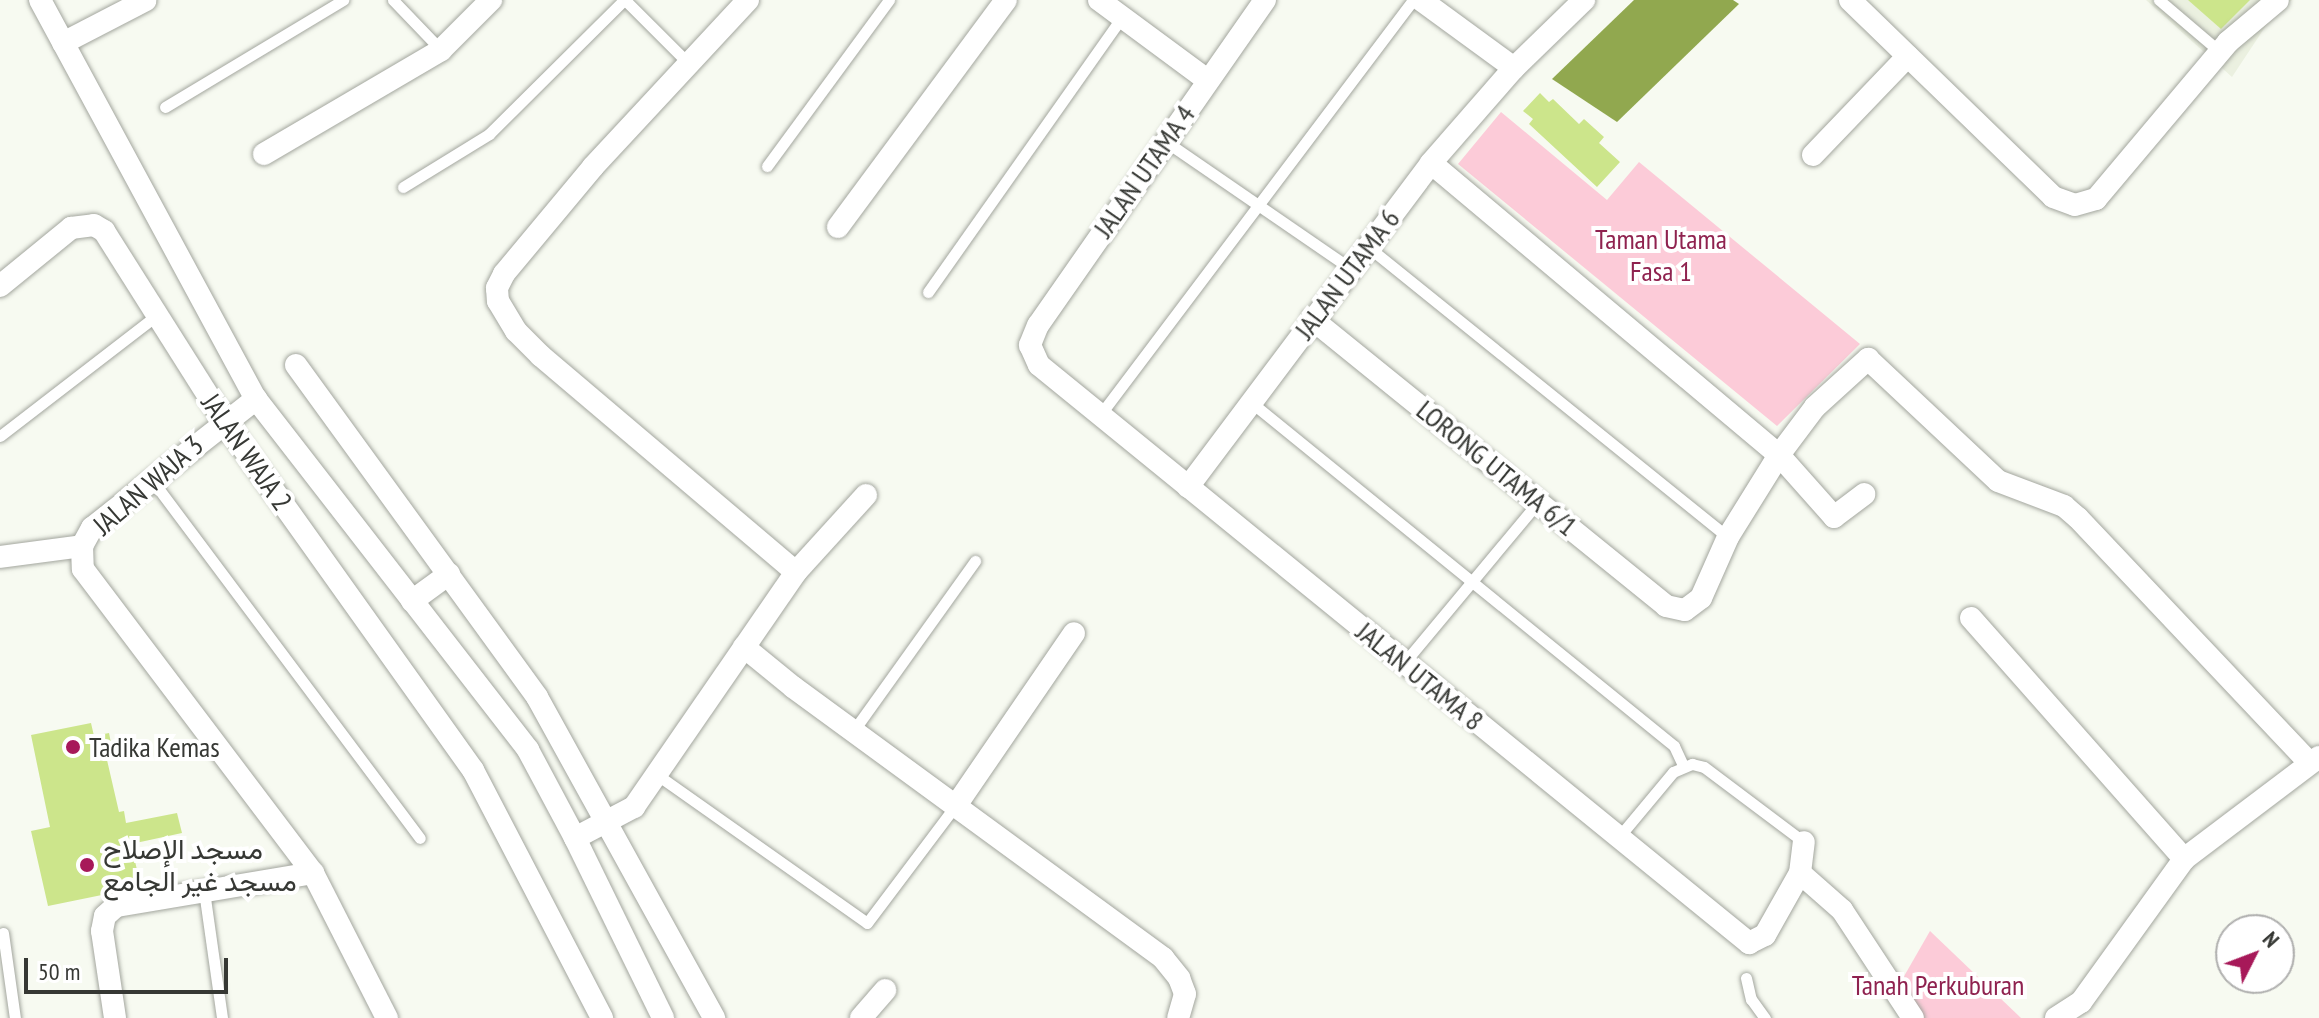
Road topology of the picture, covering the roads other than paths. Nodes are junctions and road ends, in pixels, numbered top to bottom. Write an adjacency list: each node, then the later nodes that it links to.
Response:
1 (40, 0): 19 (street)
2 (146, 0): 19 (street)
3 (343, 0): 26 (lane)
4 (393, 0): 20 (lane)
5 (491, 0): 20 (street)
6 (625, 0): 23 (lane); 32 (lane)
7 (748, 0): 23 (street)
8 (889, 0): 31 (lane)
9 (1006, 0): 34 (street)
10 (1099, 0): 18 (street)
11 (1413, 0): 33 (lane)
12 (1421, 0): 24 (street)
13 (1584, 0): 24 (street)
14 (1850, 0): 22 (street)
15 (2159, 0): 21 (lane)
16 (2278, 0): 21 (street)
17 (1262, 1): 25 (street, JALAN UTAMA 4)
18 (1122, 17): 25 (street); 38 (lane)
19 (63, 43): 43 (street)
20 (441, 50): 28 (street)
21 (2220, 52): 22 (street)
22 (1908, 56): 29 (street)
23 (690, 66): 58 (street)
24 (1514, 68): 30 (street, JALAN UTAMA 6)
25 (1207, 80): 27 (street, JALAN UTAMA 4)
26 (165, 107)
27 (1165, 141): 33 (lane); 41 (street, JALAN UTAMA 4)
28 (264, 154)
29 (1813, 155)
30 (1431, 163): 35 (street, JALAN UTAMA 6); 48 (street)
31 (767, 166)
32 (403, 187)
33 (1257, 204): 36 (lane); 45 (lane)
34 (838, 227)
35 (1367, 246): 36 (street, JALAN UTAMA 6); 54 (lane)
36 (1350, 268): 40 (street, JALAN UTAMA 6)
37 (0, 286): 39 (street, JALAN WAJA 2)
38 (928, 292)
39 (157, 315): 46 (street, JALAN WAJA 2); 47 (lane)
40 (1312, 319): 44 (street, JALAN UTAMA 6); 53 (street, LORONG UTAMA 6/1)
41 (1030, 345): 45 (street, JALAN UTAMA 8)
42 (296, 365): 59 (street)
43 (256, 399): 46 (street, JALAN WAJA 3); 61 (street)
44 (1252, 403): 50 (street, JALAN UTAMA 6); 60 (lane)
45 (1100, 415): 50 (street, JALAN UTAMA 8)
46 (224, 421): 49 (street, JALAN WAJA 3); 87 (street, JALAN WAJA 2)
47 (0, 436)
48 (1779, 455): 51 (street); 54 (street); 67 (street)
49 (151, 479): 55 (street, JALAN WAJA 3); 72 (lane)
50 (1188, 487): 65 (street, JALAN UTAMA 8)
51 (1864, 494)
52 (866, 495): 58 (street)
53 (1538, 502): 54 (street, LORONG UTAMA 6/1); 60 (lane)
54 (1728, 537)
55 (82, 546): 56 (street); 77 (street)
56 (0, 557)
57 (975, 561): 66 (lane)
58 (796, 572): 64 (street)
59 (449, 574): 61 (street); 71 (street)
60 (1474, 582): 65 (lane); 68 (lane)
61 (412, 601): 73 (street)
62 (1971, 618): 76 (street)
63 (1074, 633): 70 (street)
64 (744, 647): 66 (street); 69 (street)
65 (1404, 663): 74 (street, JALAN UTAMA 8)
66 (854, 730): 70 (street)
67 (2315, 760): 76 (street)
68 (1683, 765): 74 (lane); 75 (lane)
69 (656, 774): 70 (lane); 71 (street)
70 (957, 804): 91 (street)
71 (607, 821): 73 (street); 89 (street)
72 (420, 838)
73 (575, 838): 88 (street)
74 (1618, 838): 78 (street, JALAN UTAMA 8)
75 (1804, 842): 78 (street)
76 (2184, 859): 94 (street)
77 (313, 873): 79 (street); 86 (street)
78 (1800, 873): 93 (street)
79 (204, 891): 84 (street); 85 (lane)
80 (3, 933): 83 (lane)
81 (1746, 978): 92 (lane)
82 (885, 990): 90 (street)
83 (15, 1018)
84 (115, 1018)
85 (222, 1018)
86 (387, 1018)
87 (602, 1018)
88 (663, 1018)
89 (714, 1018)
90 (861, 1018)
91 (1178, 1018)
92 (1765, 1018)
93 (1913, 1018)
94 (2056, 1018)

